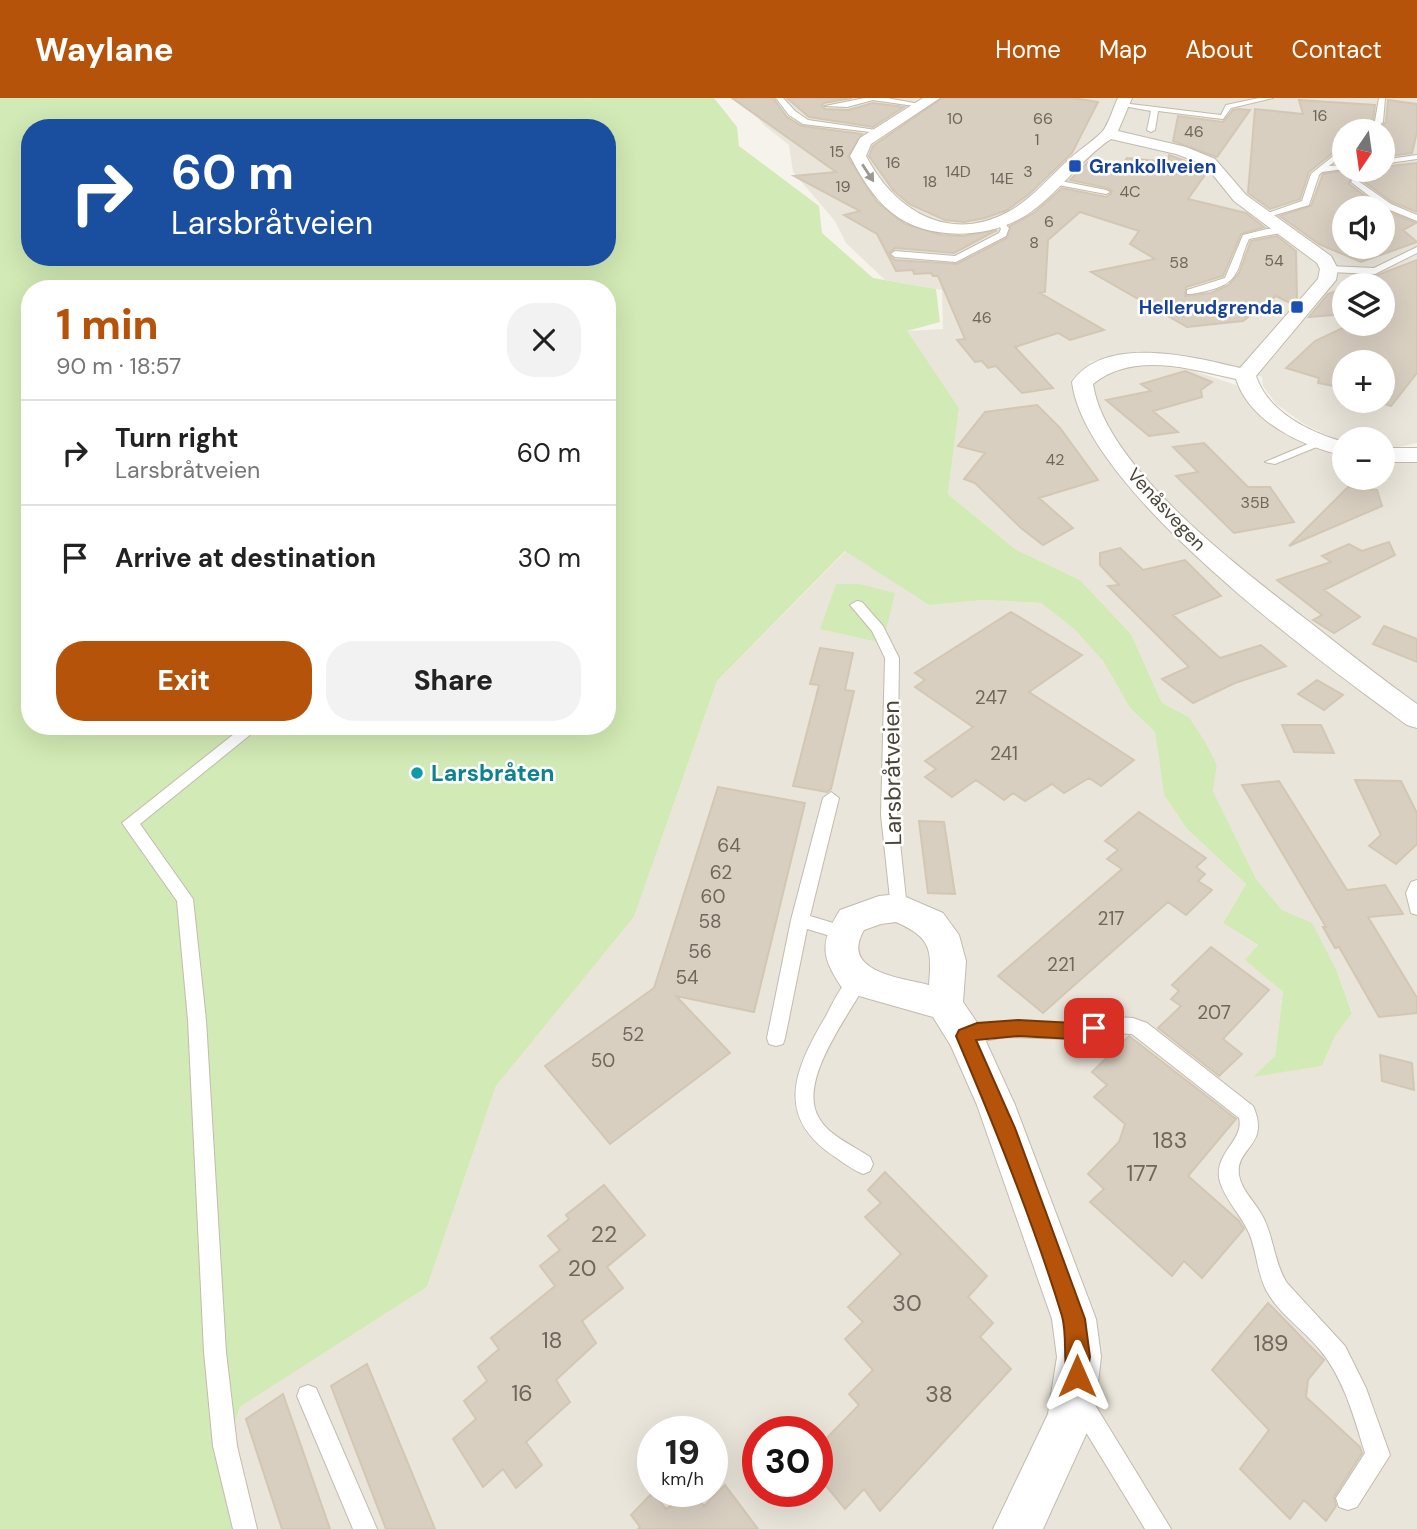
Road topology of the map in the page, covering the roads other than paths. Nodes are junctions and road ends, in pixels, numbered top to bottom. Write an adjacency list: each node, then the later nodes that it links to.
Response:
1 (779, 98): 11 (lane)
2 (873, 98): 5 (lane); 7 (lane)
3 (1270, 98): 8 (lane)
4 (1382, 98): 9 (lane)
5 (927, 102): 11 (street)
6 (1124, 102): 8 (lane); 12 (street)
7 (829, 106)
8 (1155, 109): 10 (lane)
9 (1379, 119)
10 (1151, 130)
11 (879, 131): 23 (street, one-way to 23)
12 (1109, 134): 18 (street); 21 (street)
13 (1417, 156): 15 (lane)
14 (1332, 160): 17 (lane)
15 (1395, 160)
16 (1332, 168): 17 (lane)
17 (1319, 170): 21 (lane)
18 (1056, 182): 20 (lane); 23 (street)
19 (1357, 182): 22 (lane)
20 (1106, 192)
21 (1265, 217): 24 (street)
22 (1417, 218)
23 (1000, 224): 26 (lane)
24 (1286, 231): 27 (street); 28 (lane)
25 (1417, 250): 27 (lane)
26 (895, 254)
27 (1329, 269): 29 (street)
28 (1190, 292)
29 (1245, 375): 30 (street); 36 (street, Venåsvegen)
30 (1320, 442): 31 (street); 34 (lane)
31 (1332, 446)
32 (1395, 455): 33 (street)
33 (1417, 455)
34 (1271, 462)
35 (857, 605): 40 (lane, Larsbråtveien)
36 (1417, 718)
37 (242, 735): 51 (lane)
38 (831, 798): 42 (lane)
39 (1417, 887): 41 (lane)
40 (898, 908): 43 (street); 45 (street)
41 (1417, 908)
42 (800, 920): 43 (lane); 46 (lane)
43 (844, 933): 44 (street)
44 (858, 981): 45 (street); 47 (lane)
45 (955, 1020): 49 (street); 50 (lane)
46 (776, 1038)
47 (863, 1164)
48 (308, 1396): 52 (lane)
49 (1075, 1396): 53 (street); 54 (lane)
50 (1348, 1498)
51 (245, 1529)
52 (365, 1529)
53 (1018, 1529)
54 (1159, 1529)

